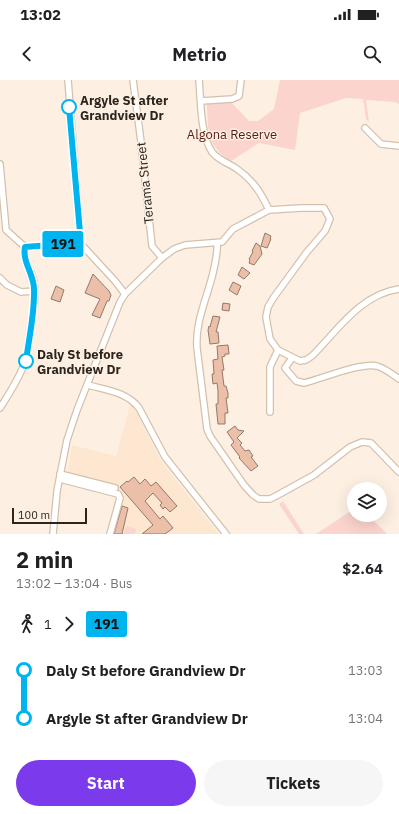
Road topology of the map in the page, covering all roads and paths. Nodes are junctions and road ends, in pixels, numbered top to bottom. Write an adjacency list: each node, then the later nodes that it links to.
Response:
1 (68, 80): 11 (street)
2 (132, 80): 13 (street, Terama Street)
3 (199, 80): 5 (street)
4 (241, 80): 5 (street)
5 (201, 101): 9 (street)
6 (365, 128): 7 (street)
7 (399, 146)
8 (0, 164): 12 (street)
9 (269, 210): 10 (street); 18 (street)
10 (217, 243): 13 (street); 24 (street)
11 (81, 244): 12 (street); 17 (street)
12 (25, 247): 16 (street)
13 (162, 258): 17 (street)
14 (0, 278): 16 (street)
15 (399, 289): 19 (street)
16 (34, 291): 22 (street)
17 (125, 294): 21 (street)
18 (278, 350): 19 (street); 23 (street)
19 (292, 358): 20 (street)
20 (399, 379)
21 (88, 385): 25 (street); 29 (street)
22 (0, 408)
23 (270, 412)
24 (399, 472)
25 (60, 476): 26 (street); 27 (street); 28 (street)
26 (115, 488)
27 (53, 534)
28 (110, 534)
29 (226, 534)

